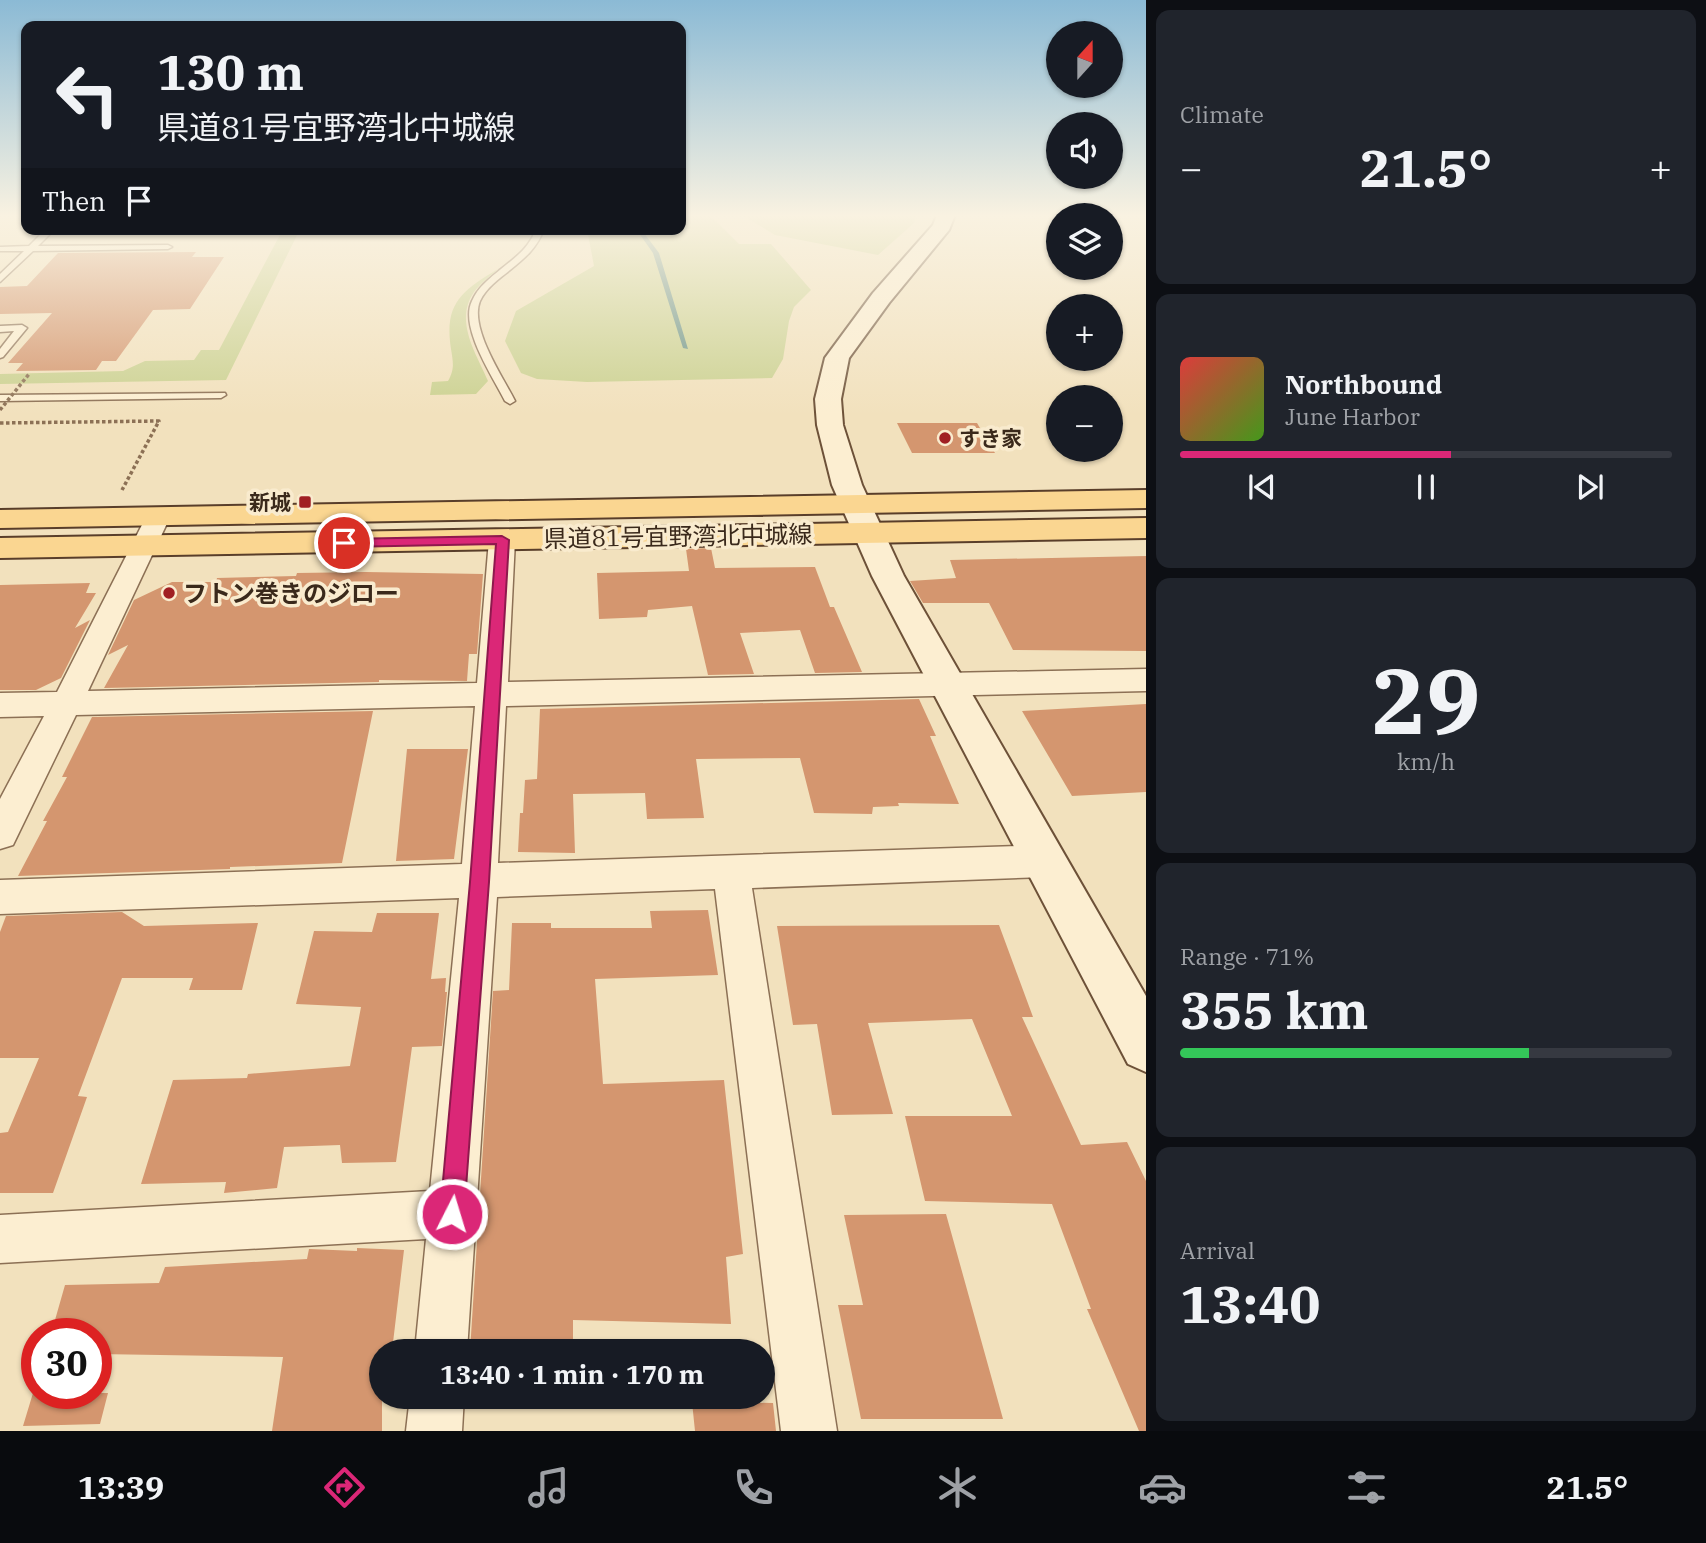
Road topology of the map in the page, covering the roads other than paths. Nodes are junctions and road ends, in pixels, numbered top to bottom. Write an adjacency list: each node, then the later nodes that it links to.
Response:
1 (493, 282): 7 (lane)
2 (896, 282): 10 (street)
3 (0, 328): 4 (lane)
4 (0, 355)
5 (221, 395): 6 (lane)
6 (0, 398)
7 (510, 401)
8 (1146, 499): 10 (main road, 県道81号宜野湾北中城線)
9 (158, 517): 10 (main road, 県道81号宜野湾北中城線); 11 (main road, 県道81号宜野湾北中城線); 14 (street)
10 (860, 517): 12 (main road, 県道81号宜野湾北中城線); 13 (main road, 県道81号宜野湾北中城線); 17 (street)
11 (0, 519)
12 (1146, 528)
13 (502, 540): 14 (main road, 県道81号宜野湾北中城線); 18 (street)
14 (145, 546): 15 (main road, 県道81号宜野湾北中城線); 19 (street)
15 (0, 548)
16 (1144, 682): 17 (street)
17 (948, 685): 18 (street); 22 (street)
18 (492, 692): 19 (street); 24 (street)
19 (66, 704): 20 (street); 21 (street)
20 (0, 705)
21 (0, 834)
22 (1045, 861): 23 (street); 26 (street)
23 (731, 872): 24 (street); 32 (street)
24 (479, 882): 25 (street); 27 (street)
25 (0, 897)
26 (1146, 1046)
27 (452, 1214): 28 (street); 29 (street)
28 (0, 1239)
29 (442, 1339)
30 (436, 1409): 31 (street)
31 (434, 1431)
32 (809, 1431)

